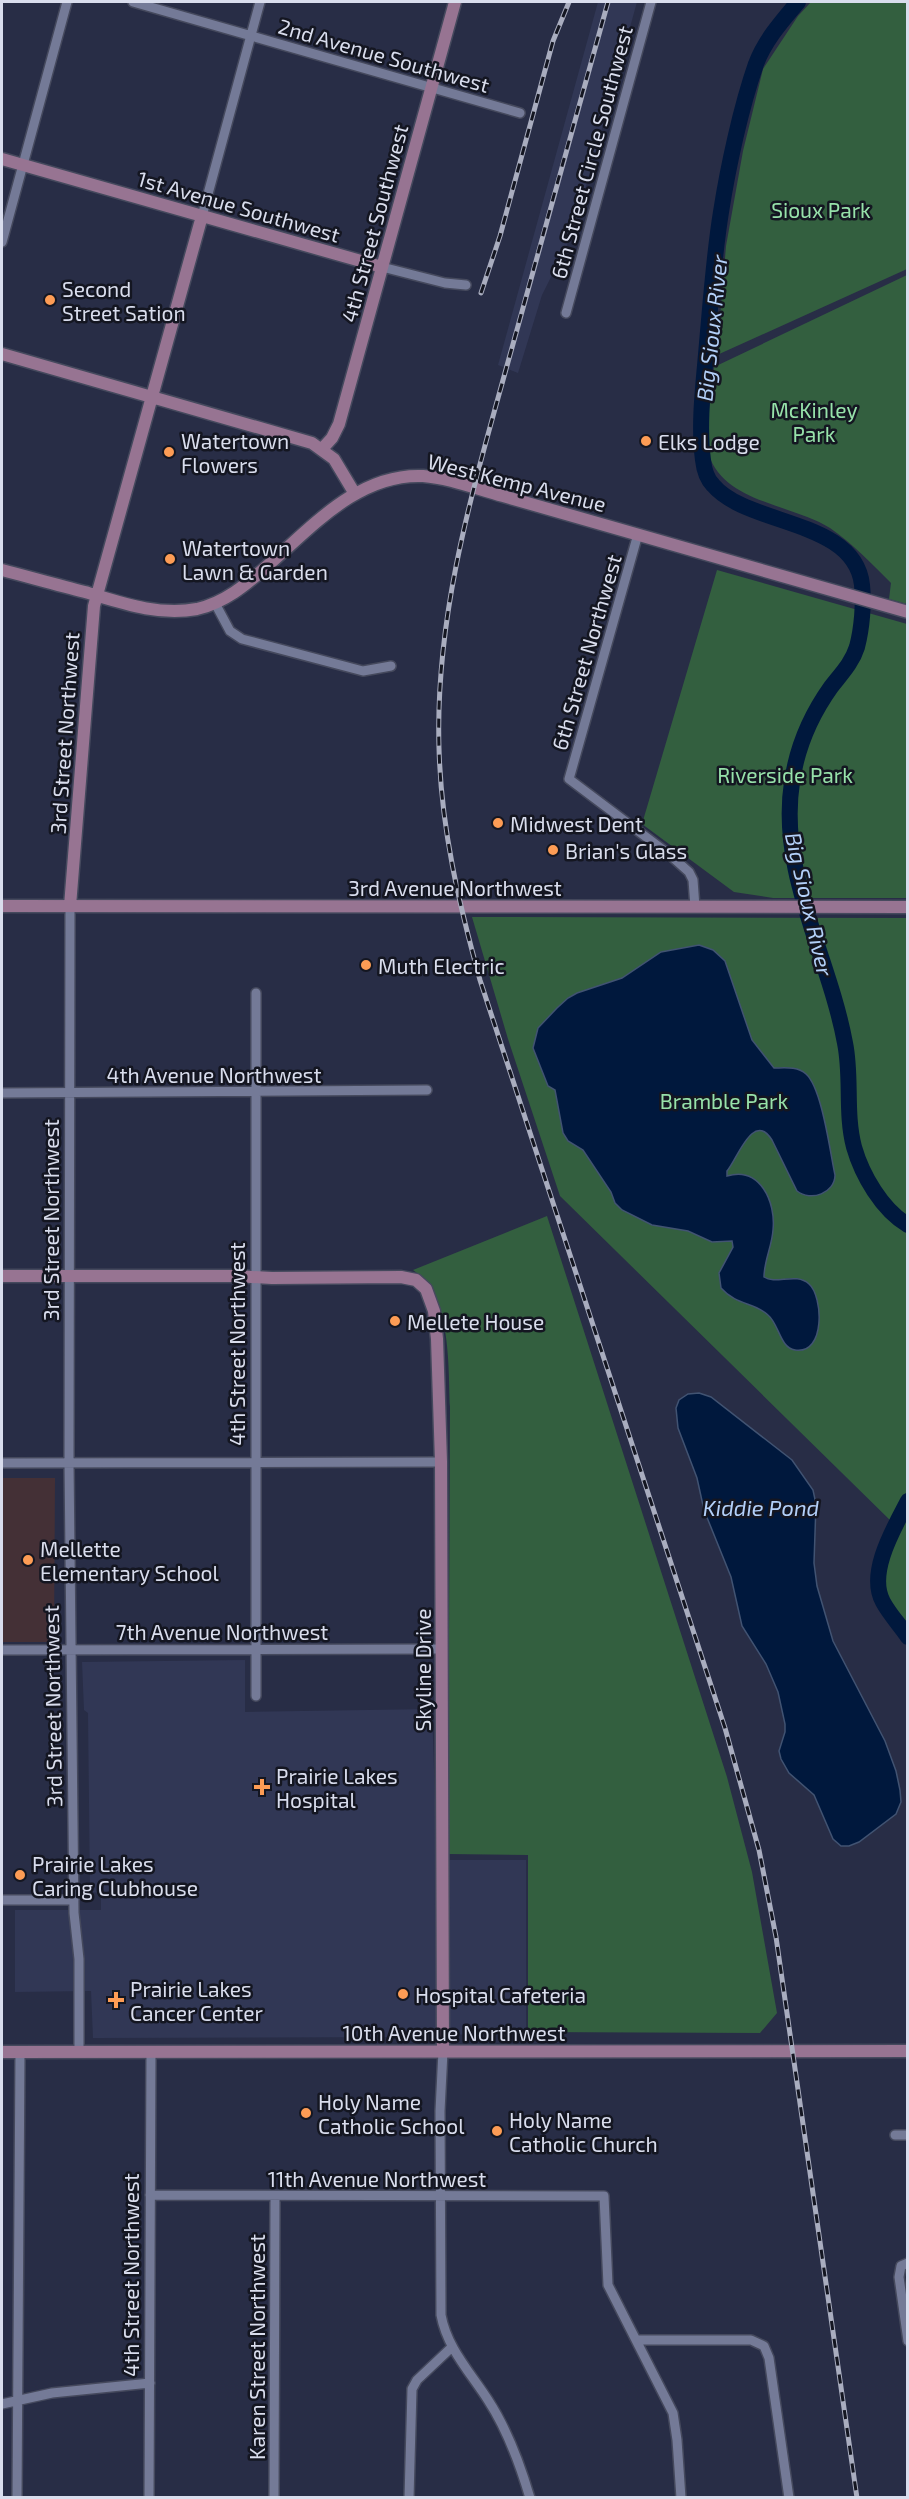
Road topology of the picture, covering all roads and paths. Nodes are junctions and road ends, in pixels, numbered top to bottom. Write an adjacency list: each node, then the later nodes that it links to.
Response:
1 (67, 2): 10 (street)
2 (133, 2): 6 (street, 2nd Avenue Southwest)
3 (260, 2): 6 (street)
4 (455, 2): 7 (street, 4th Street Southwest)
5 (651, 2): 15 (street, 6th Street Circle Southwest)
6 (251, 35): 7 (street, 2nd Avenue Southwest); 11 (street)
7 (431, 87): 8 (street, 2nd Avenue Southwest); 13 (street, 4th Street Southwest)
8 (520, 113)
9 (2, 159): 10 (street, 1st Avenue Southwest)
10 (23, 166): 11 (street, 1st Avenue Southwest); 12 (street)
11 (202, 216): 13 (street, 1st Avenue Southwest); 17 (street, 3rd Street Northwest)
12 (2, 242)
13 (382, 267): 14 (street, 1st Avenue Southwest); 18 (street, 4th Street Southwest)
14 (466, 285)
15 (566, 313)
16 (2, 354): 17 (street)
17 (153, 396): 18 (street); 22 (street, 3rd Street Northwest)
18 (322, 449): 19 (street)
19 (355, 494): 20 (street, West Kemp Avenue); 23 (street)
20 (638, 534): 24 (street, West Kemp Avenue); 28 (street, 6th Street Northwest)
21 (2, 570): 22 (street)
22 (96, 596): 23 (street); 27 (street, 3rd Street Northwest)
23 (215, 603): 25 (street)
24 (908, 612)
25 (391, 666)
26 (2, 906): 27 (street, 3rd Avenue Northwest)
27 (70, 906): 28 (street, 3rd Avenue Northwest); 34 (street, 3rd Street Northwest)
28 (695, 907): 29 (street, 3rd Avenue Northwest)
29 (908, 907)
30 (256, 993): 32 (street, 4th Street Northwest)
31 (427, 1090): 32 (street, 4th Avenue Northwest)
32 (255, 1092): 34 (street, 4th Avenue Northwest); 37 (street, 4th Street Northwest)
33 (2, 1093): 34 (street, 4th Avenue Northwest)
34 (70, 1093): 36 (street, 3rd Street Northwest)
35 (2, 1276): 36 (street)
36 (70, 1276): 37 (street); 40 (street, 3rd Street Northwest)
37 (255, 1277): 38 (street, Skyline Drive); 41 (street, 4th Street Northwest)
38 (441, 1462): 41 (street); 43 (street, Skyline Drive)
39 (2, 1463): 40 (street)
40 (69, 1463): 41 (street); 45 (street, 3rd Street Northwest)
41 (256, 1463): 42 (street, 4th Street Northwest)
42 (256, 1649): 43 (street, 7th Avenue Northwest); 45 (street, 7th Avenue Northwest); 46 (street, 4th Street Northwest)
43 (442, 1649): 49 (street, Skyline Drive)
44 (2, 1650): 45 (street, 7th Avenue Northwest)
45 (71, 1650): 48 (street, 3rd Street Northwest)
46 (256, 1696)
47 (2, 1900): 48 (street)
48 (74, 1900): 53 (street, 3rd Street Northwest)
49 (443, 2051): 50 (street, 10th Avenue Northwest); 54 (street, 10th Avenue Northwest); 59 (street)
50 (908, 2051)
51 (2, 2052): 52 (street, 10th Avenue Northwest)
52 (20, 2052): 53 (street, 10th Avenue Northwest); 65 (street)
53 (79, 2052): 54 (street, 10th Avenue Northwest)
54 (151, 2052): 57 (street, 4th Street Northwest)
55 (908, 2134): 56 (street)
56 (895, 2135)
57 (150, 2195): 58 (street, 11th Avenue Northwest); 64 (street, 4th Street Northwest)
58 (274, 2196): 59 (street, 11th Avenue Northwest); 69 (street, Karen Street Northwest)
59 (440, 2196): 61 (street, 11th Avenue Northwest); 63 (street)
60 (908, 2263): 62 (street)
61 (637, 2340): 72 (street); 73 (street)
62 (908, 2341)
63 (452, 2347): 70 (street); 71 (street)
64 (150, 2383): 65 (street); 68 (street, 4th Street Northwest)
65 (18, 2399): 66 (street); 67 (street)
66 (2, 2404)
67 (17, 2498)
68 (149, 2498)
69 (274, 2498)
70 (409, 2498)
71 (530, 2498)
72 (681, 2498)
73 (789, 2498)

